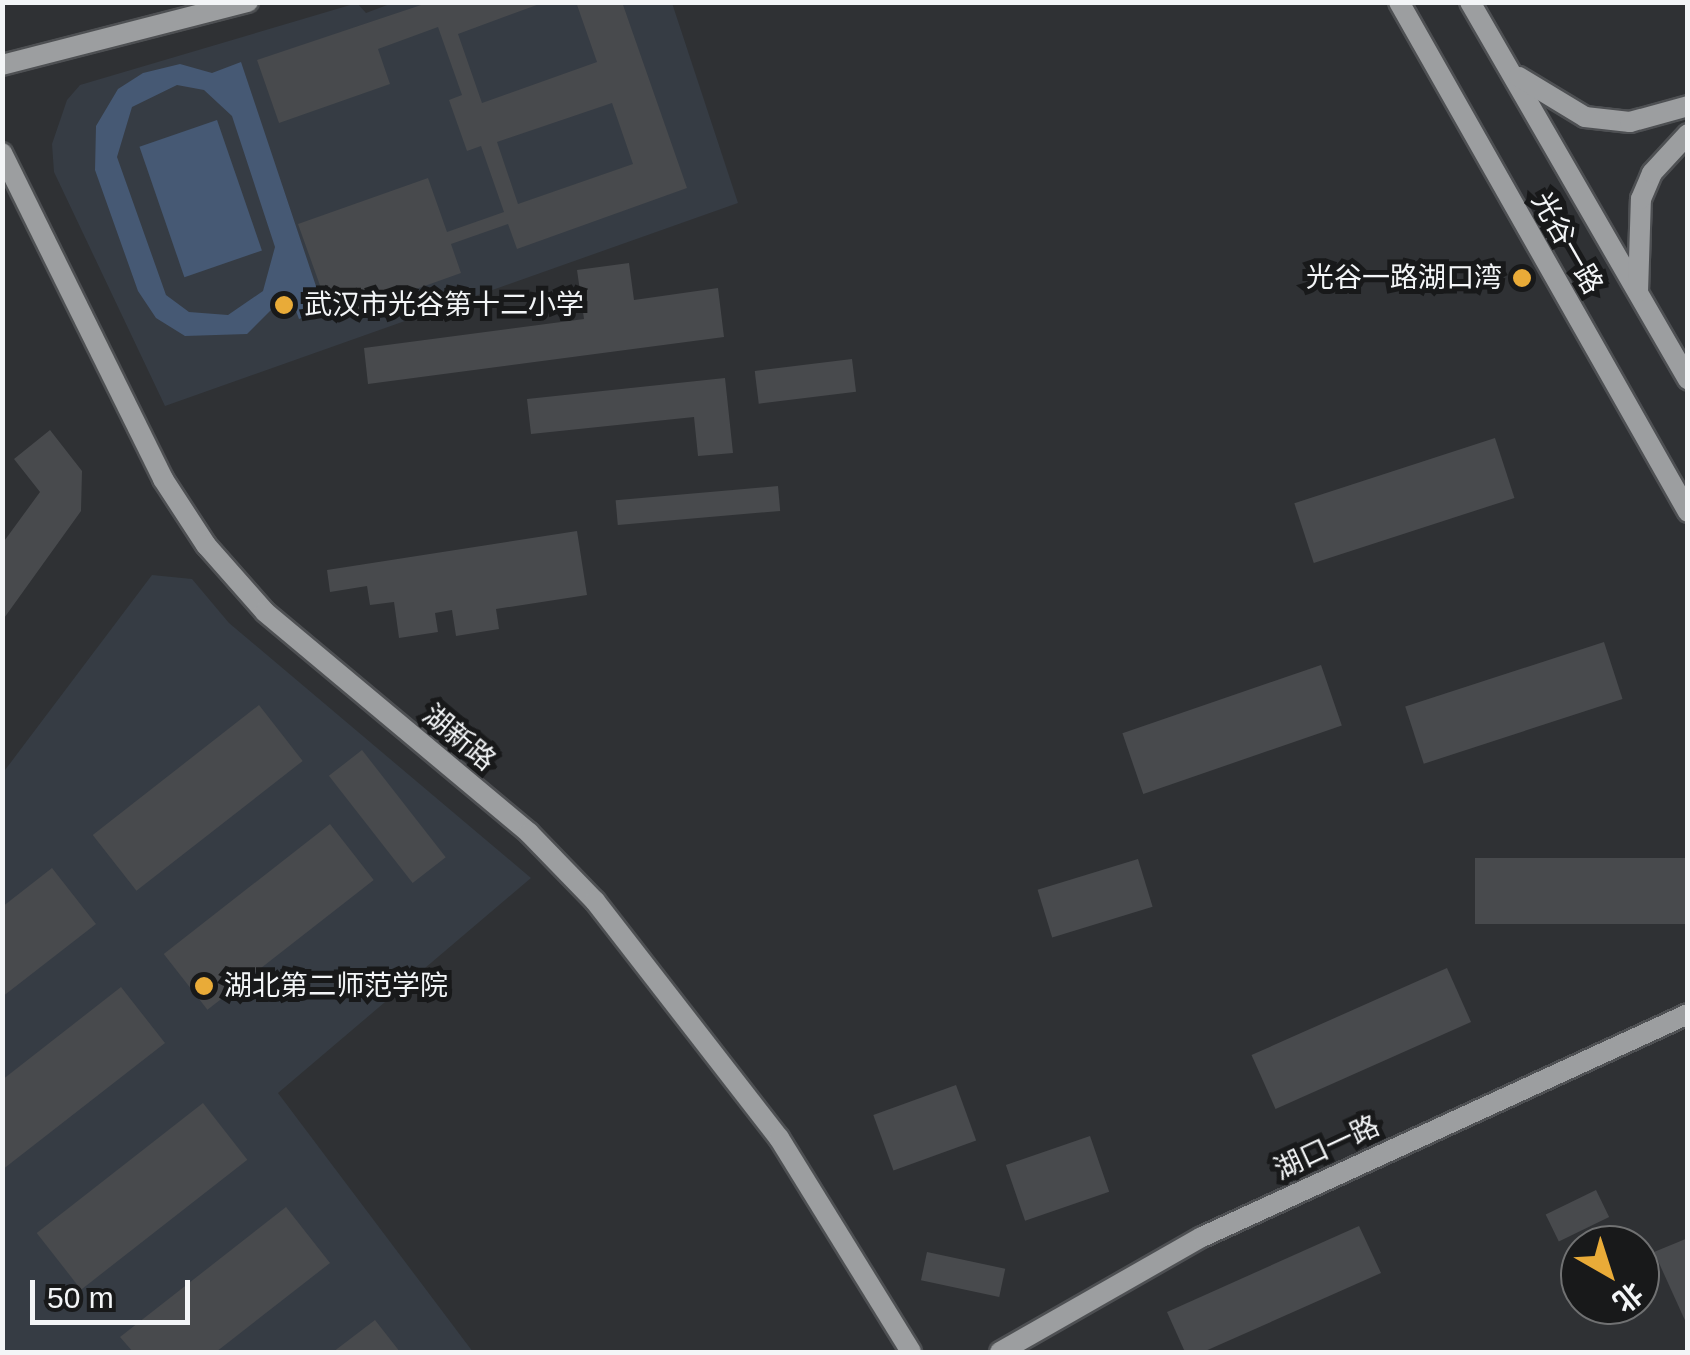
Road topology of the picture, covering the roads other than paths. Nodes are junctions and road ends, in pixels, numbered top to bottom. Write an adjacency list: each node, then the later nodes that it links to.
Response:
1 (248, 2): 4 (street)
2 (1399, 2): 11 (street, 光谷一路)
3 (1470, 2): 5 (street, 光谷一路)
4 (2, 64)
5 (1506, 67): 6 (street); 9 (street, 光谷一路)
6 (1688, 106)
7 (1688, 134): 9 (street)
8 (2, 153): 13 (street, 湖新路)
9 (1638, 294): 10 (street, 光谷一路)
10 (1688, 380)
11 (1688, 512)
12 (1688, 1014): 14 (street, 湖口一路)
13 (911, 1352)
14 (1000, 1352)

